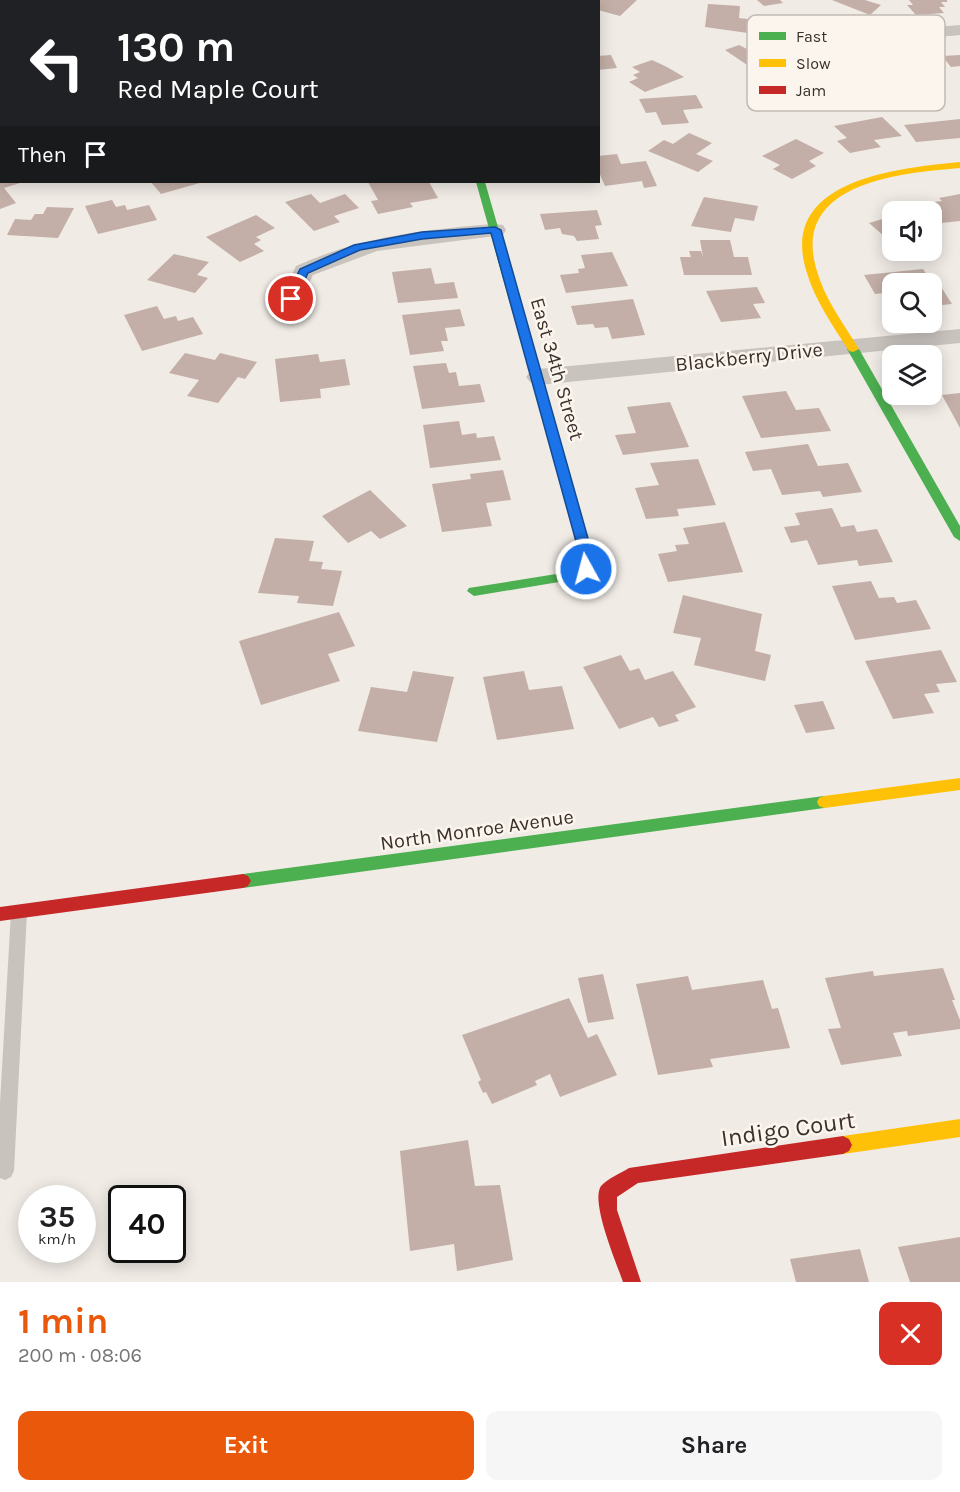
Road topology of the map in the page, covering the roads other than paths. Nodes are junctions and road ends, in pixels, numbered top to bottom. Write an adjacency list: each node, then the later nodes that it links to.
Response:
1 (960, 30): 2 (street)
2 (945, 31)
3 (960, 165): 8 (street)
4 (480, 183): 5 (street, East 34th Street)
5 (495, 230): 6 (street); 9 (street, East 34th Street)
6 (291, 299)
7 (960, 336): 8 (street, Blackberry Drive)
8 (854, 346): 9 (street, Blackberry Drive); 10 (street)
9 (538, 377): 11 (street, East 34th Street)
10 (960, 537)
11 (474, 591)
12 (960, 784): 13 (street, North Monroe Avenue)
13 (19, 912): 14 (street, North Monroe Avenue); 16 (lane)
14 (0, 914)
15 (960, 1128): 17 (street, Indigo Court)
16 (5, 1171)
17 (632, 1282)

